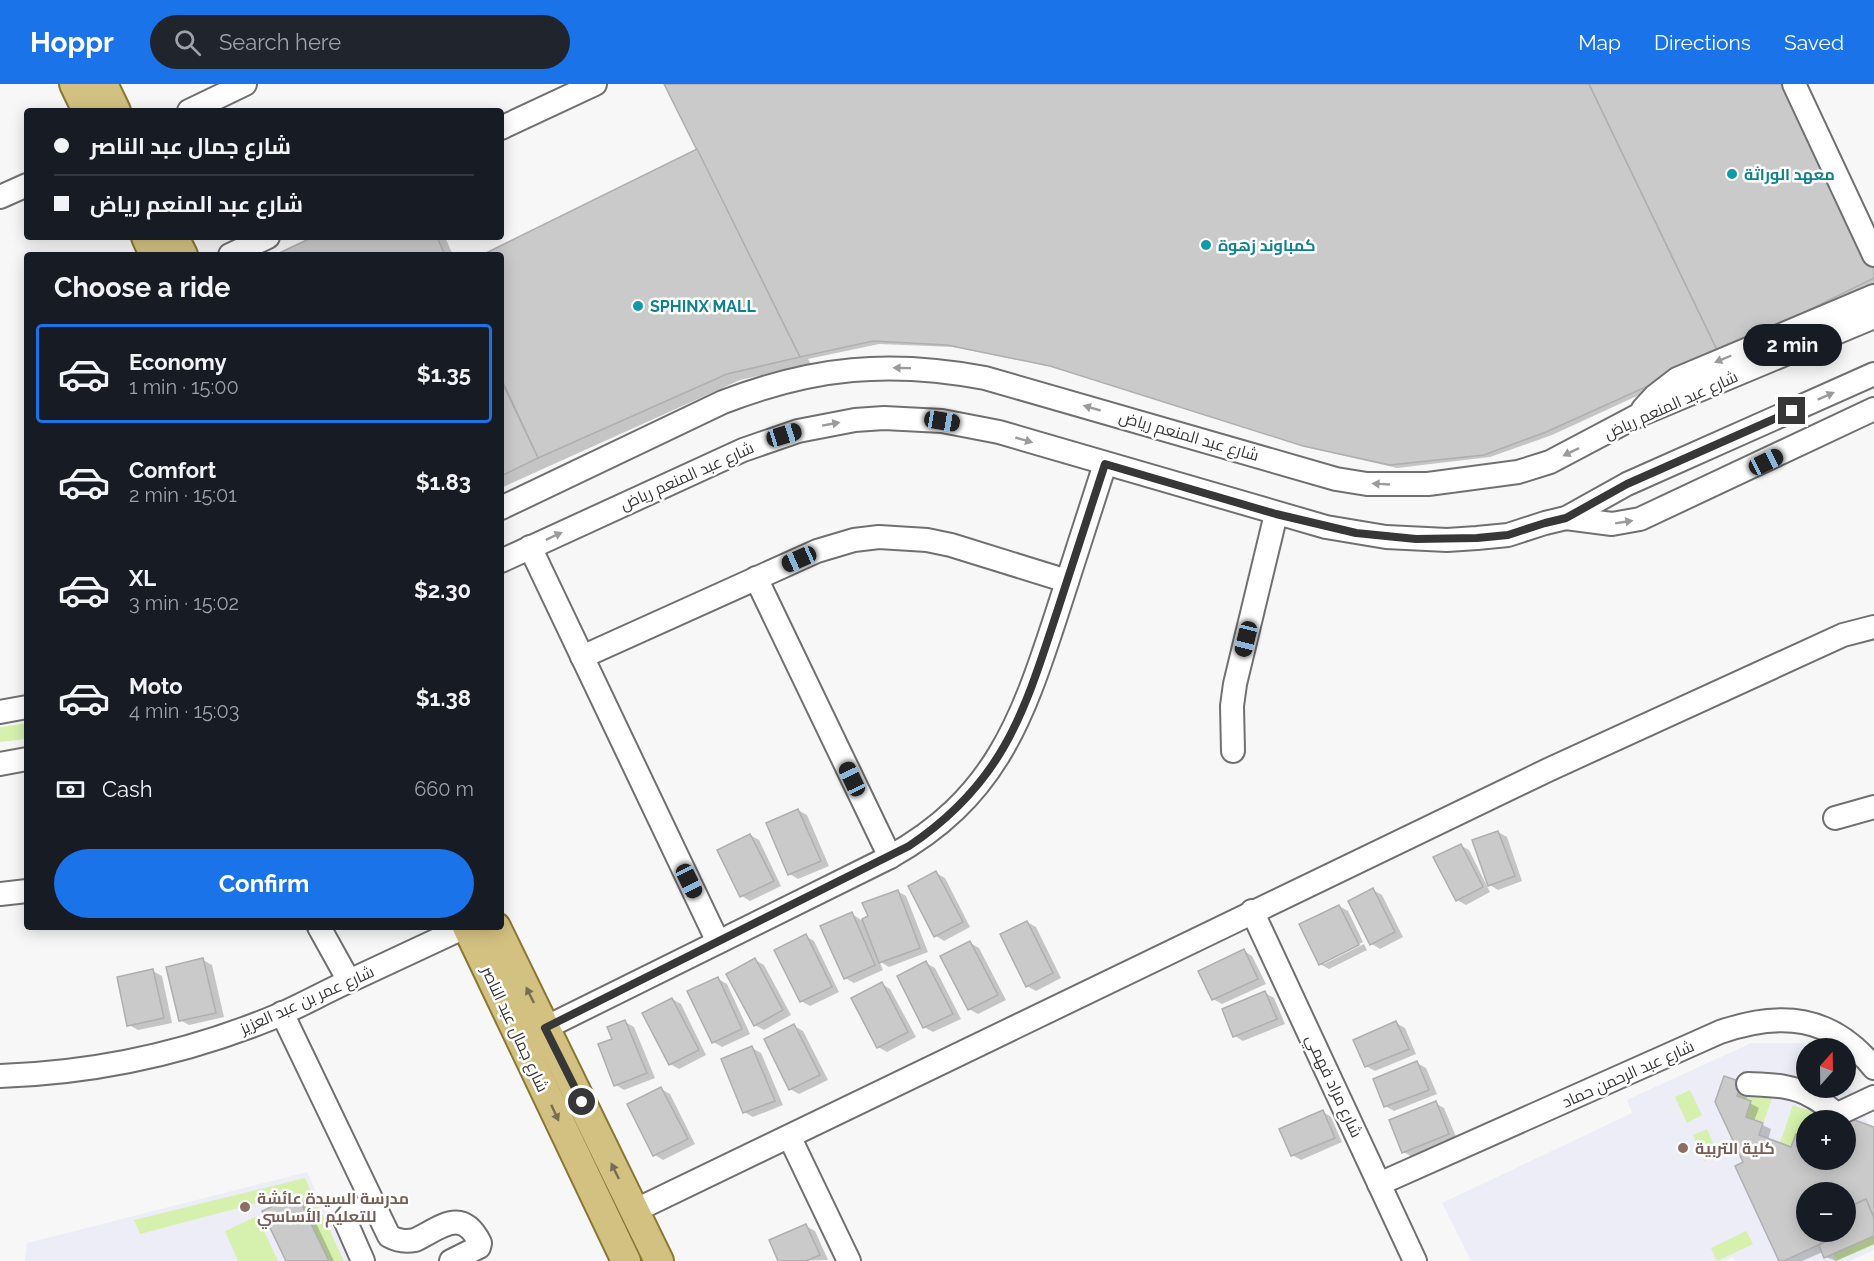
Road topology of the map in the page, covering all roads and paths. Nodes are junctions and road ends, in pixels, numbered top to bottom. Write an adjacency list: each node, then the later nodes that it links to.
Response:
1 (74, 84): 6 (main road)
2 (103, 84): 7 (main road)
3 (245, 84): 8 (street)
4 (595, 84): 9 (street)
5 (1794, 84): 14 (street)
6 (86, 108)
7 (115, 108)
8 (195, 108)
9 (504, 127)
10 (24, 186): 11 (street)
11 (0, 197)
12 (262, 240): 13 (street)
13 (236, 252)
14 (1874, 255)
15 (1874, 296): 19 (street, one-way to 19)
16 (1874, 317): 19 (street, شارع عبد المنعم رياض)
17 (1874, 374): 23 (street, شارع عبد المنعم رياض, one-way to 17)
18 (1874, 409): 23 (street, one-way to 18)
19 (1637, 416): 21 (street, شارع عبد المنعم رياض, one-way to 21)
20 (1105, 464): 22 (street, شارع عبد المنعم رياض); 24 (street, شارع عبد المنعم رياض, one-way to 20); 27 (street)
21 (504, 507)
22 (1276, 514): 23 (street, شارع عبد المنعم رياض); 32 (street)
23 (1566, 518)
24 (530, 547): 25 (street, شارع عبد المنعم رياض); 29 (street)
25 (504, 560)
26 (756, 578): 27 (street); 29 (street); 37 (street)
27 (1067, 581): 37 (street)
28 (1874, 627): 40 (street)
29 (582, 657): 45 (street)
30 (24, 708): 31 (street)
31 (0, 712)
32 (1233, 751)
33 (24, 760): 34 (street)
34 (0, 764)
35 (1874, 807): 36 (street)
36 (1835, 818)
37 (890, 856): 45 (street)
38 (24, 891): 39 (street)
39 (0, 894)
40 (1252, 911): 53 (street); 54 (street, شارع مراد فهمي)
41 (320, 930): 46 (street)
42 (460, 930): 46 (street, شارع عمر بن عبد العزيز)
43 (467, 930): 59 (main road, شارع جمال عبد الناصر, one-way to 59)
44 (497, 930): 48 (main road, شارع جمال عبد الناصر, one-way to 44)
45 (718, 942): 48 (street)
46 (349, 981): 47 (street, شارع عمر بن عبد العزيز)
47 (282, 1013): 50 (street, شارع عمر بن عبد العزيز); 55 (street)
48 (545, 1028): 56 (main road, شارع جمال عبد الناصر, one-way to 48)
49 (1874, 1068): 54 (street, شارع عبد الرحمن حماد)
50 (0, 1076)
51 (1748, 1084): 52 (street)
52 (1874, 1097)
53 (789, 1137): 56 (street); 61 (street)
54 (1379, 1184): 62 (street, شارع مراد فهمي)
55 (373, 1203): 57 (street); 58 (street)
56 (634, 1211): 60 (main road, شارع جمال عبد الناصر)
57 (363, 1261)
58 (451, 1261)
59 (626, 1261)
60 (659, 1261)
61 (849, 1261)
62 (1415, 1261)

